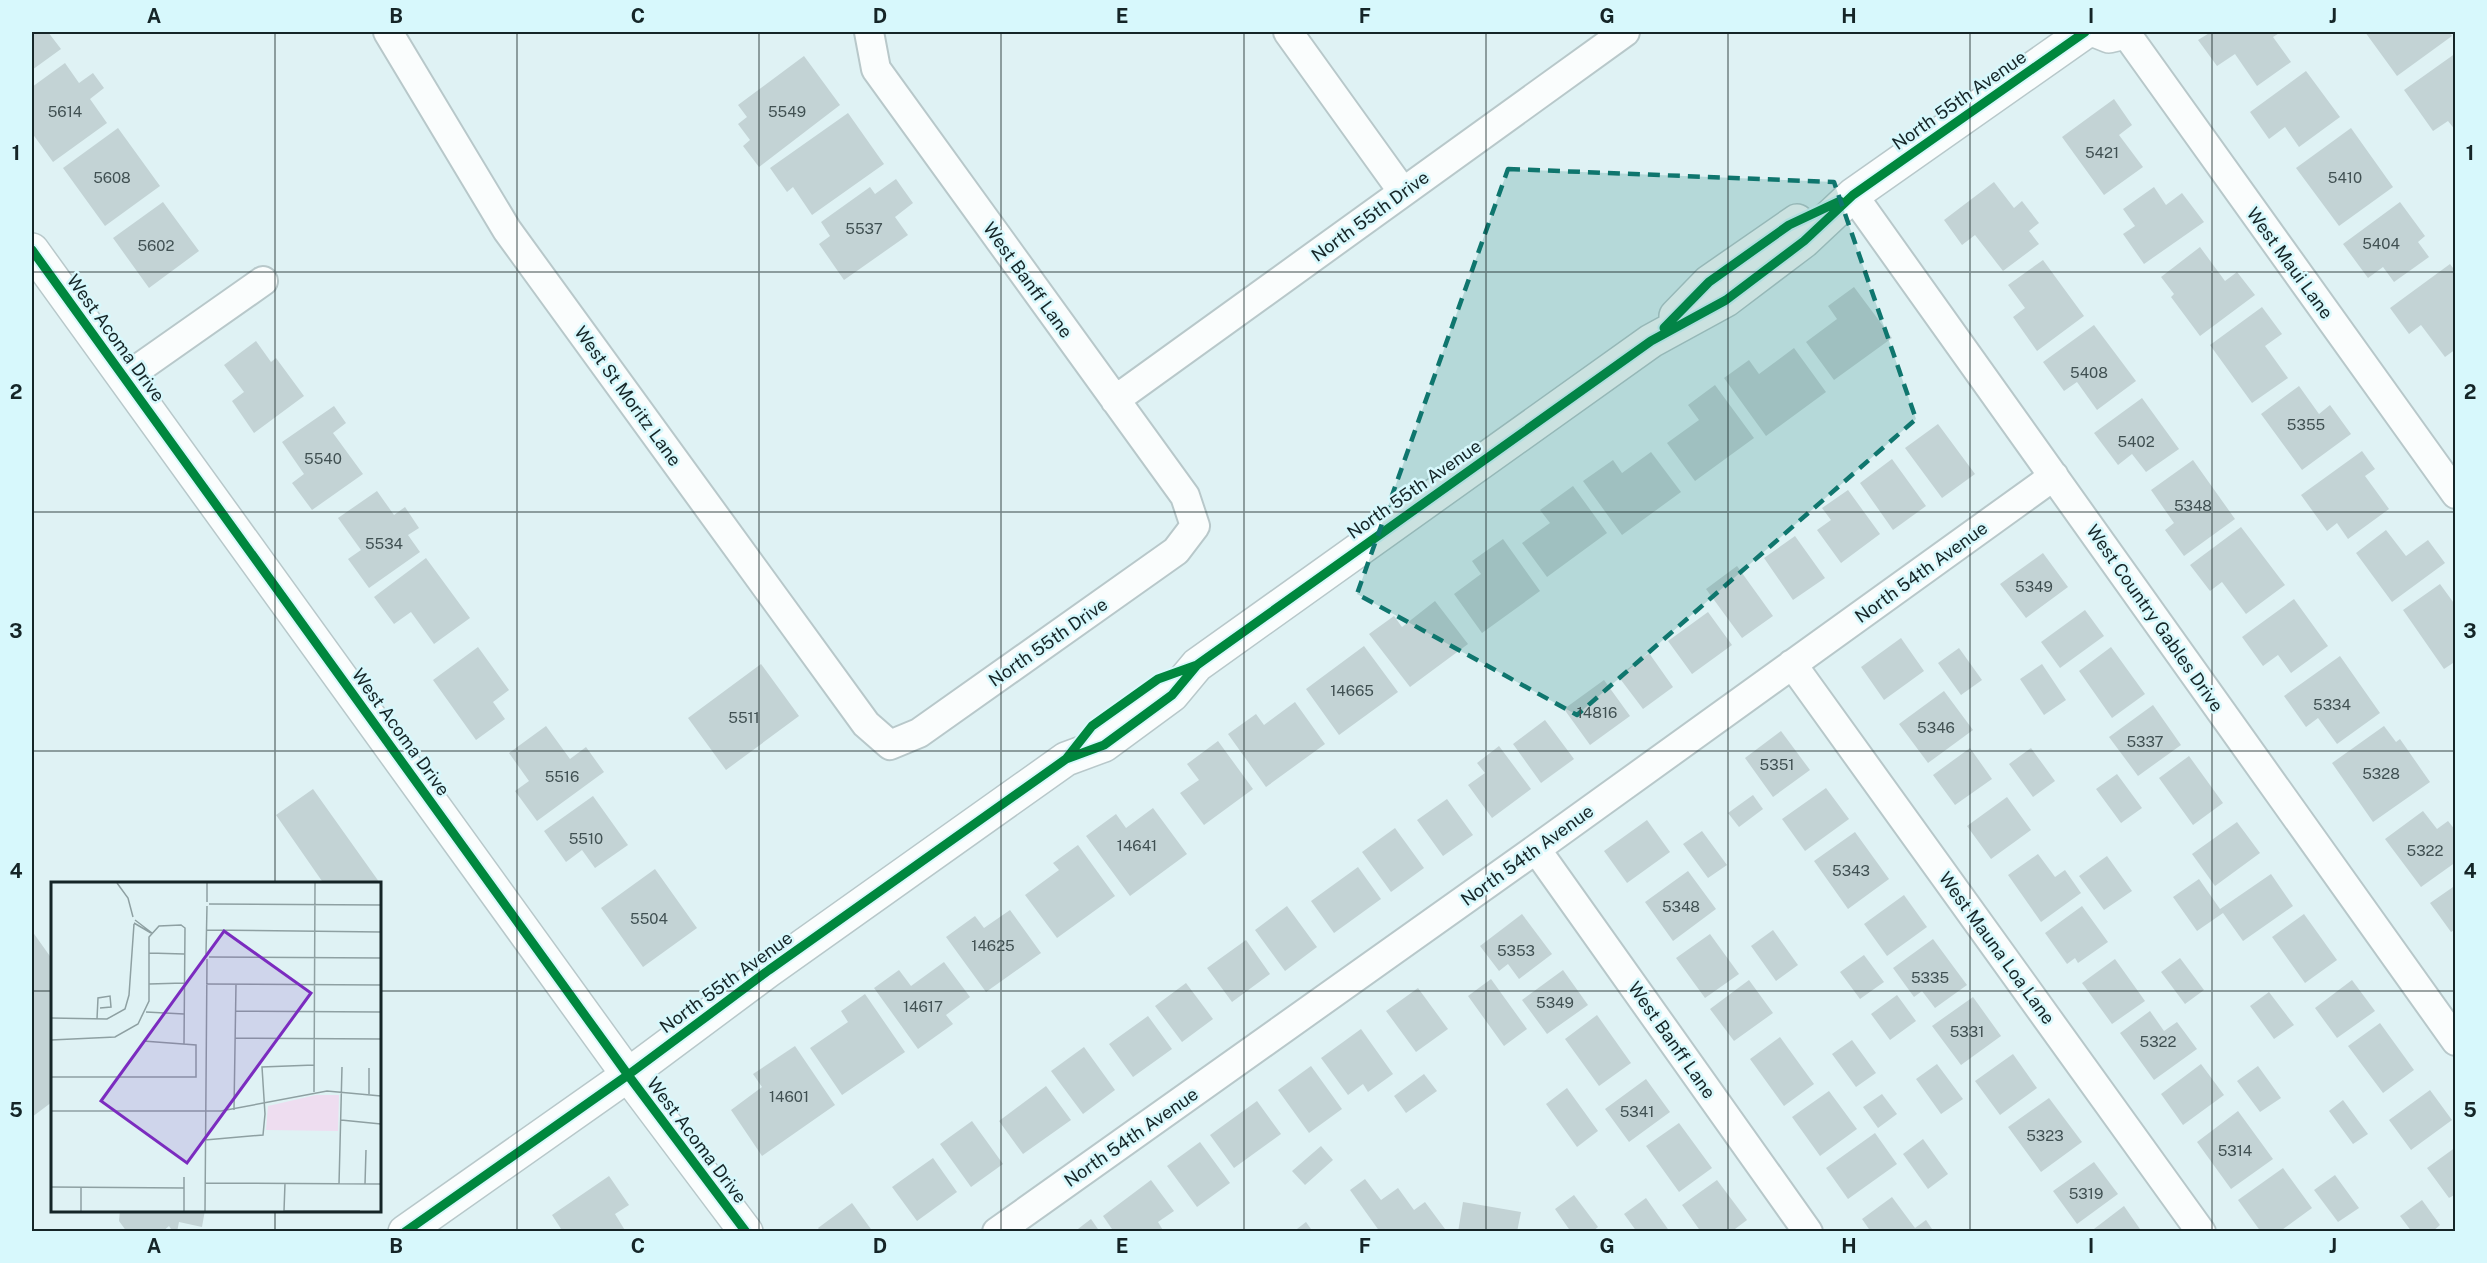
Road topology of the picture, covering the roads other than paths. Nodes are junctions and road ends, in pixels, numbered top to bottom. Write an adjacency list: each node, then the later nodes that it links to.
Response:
1 (388, 32): 18 (street, West St Moritz Lane)
2 (869, 32): 13 (street, West Banff Lane)
3 (1288, 32): 8 (street)
4 (1625, 32): 8 (street, North 55th Drive)
5 (2085, 32): 9 (street, North 55th Avenue)
6 (2099, 32): 7 (street)
7 (2126, 32): 15 (street, West Maui Lane)
8 (1403, 192): 13 (street, North 55th Drive)
9 (1853, 195): 14 (street, West Country Gables Drive); 21 (street, North 55th Avenue)
10 (32, 250): 12 (street, West Acoma Drive)
11 (263, 281): 12 (street)
12 (125, 378): 21 (street, West Acoma Drive)
13 (1115, 400): 16 (street, West Banff Lane)
14 (2054, 476): 17 (street, North 54th Avenue); 20 (street, West Country Gables Drive)
15 (2456, 494)
16 (1195, 526): 18 (street, North 55th Drive)
17 (1792, 664): 19 (street, North 54th Avenue); 26 (street, West Mauna Loa Lane)
18 (890, 745)
19 (1536, 849): 24 (street, North 54th Avenue); 25 (street, West Banff Lane)
20 (2456, 1041)
21 (628, 1075): 22 (street, North 55th Avenue); 23 (street, West Acoma Drive)
22 (405, 1232)
23 (746, 1232)
24 (997, 1232)
25 (1808, 1232)
26 (2201, 1232)

